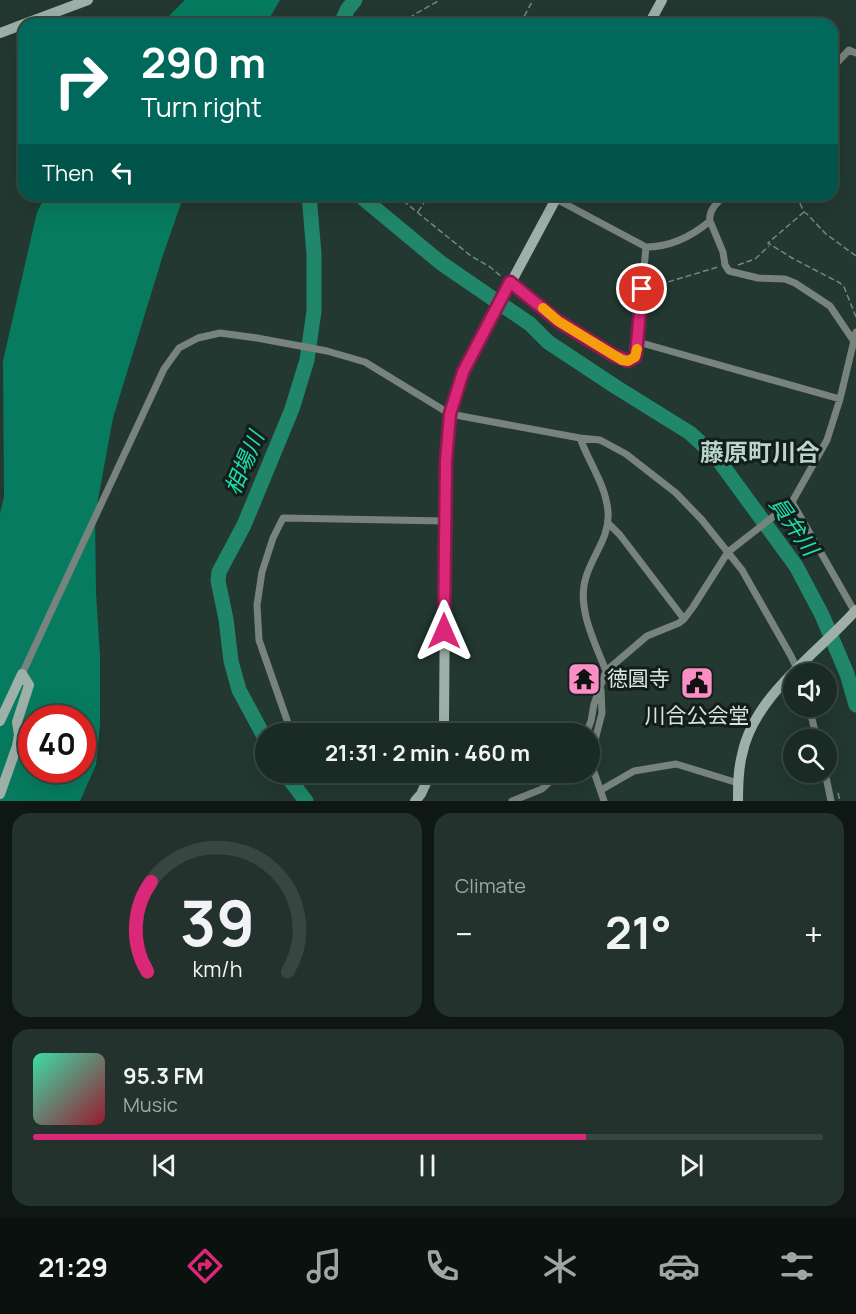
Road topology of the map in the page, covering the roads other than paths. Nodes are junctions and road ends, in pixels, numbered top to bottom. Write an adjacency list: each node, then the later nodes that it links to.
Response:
1 (88, 0): 3 (street)
2 (662, 0): 4 (street)
3 (40, 18)
4 (652, 18)
5 (18, 26): 6 (street)
6 (0, 33)
7 (856, 53): 8 (street)
8 (838, 62)
9 (555, 201): 14 (street)
10 (564, 201): 13 (street)
11 (719, 201): 12 (street)
12 (710, 221): 13 (street); 16 (street)
13 (646, 247): 17 (street)
14 (509, 284): 17 (street); 19 (street)
15 (856, 332): 16 (street)
16 (853, 340): 18 (street)
17 (638, 342): 18 (street)
18 (840, 399): 21 (street)
19 (450, 414): 20 (street); 22 (street); 30 (street)
20 (580, 438): 23 (street); 24 (street)
21 (790, 503): 24 (street); 25 (street)
22 (445, 520): 34 (street); 35 (street)
23 (608, 523): 26 (street); 29 (street)
24 (730, 550): 26 (street); 27 (street)
25 (855, 613): 28 (street)
26 (684, 619): 29 (street)
27 (795, 663)
28 (805, 663)
29 (606, 671): 31 (street)
30 (22, 674): 33 (street); 42 (street)
31 (600, 684): 36 (street); 41 (street)
32 (783, 686): 39 (street)
33 (0, 721)
34 (288, 723)
35 (444, 723)
36 (590, 723)
37 (426, 783): 43 (street)
38 (548, 783): 44 (street)
39 (738, 783): 41 (street); 46 (street)
40 (827, 783): 47 (street)
41 (601, 790): 45 (street)
42 (0, 794)
43 (415, 801)
44 (512, 801)
45 (604, 801)
46 (738, 801)
47 (831, 801)

